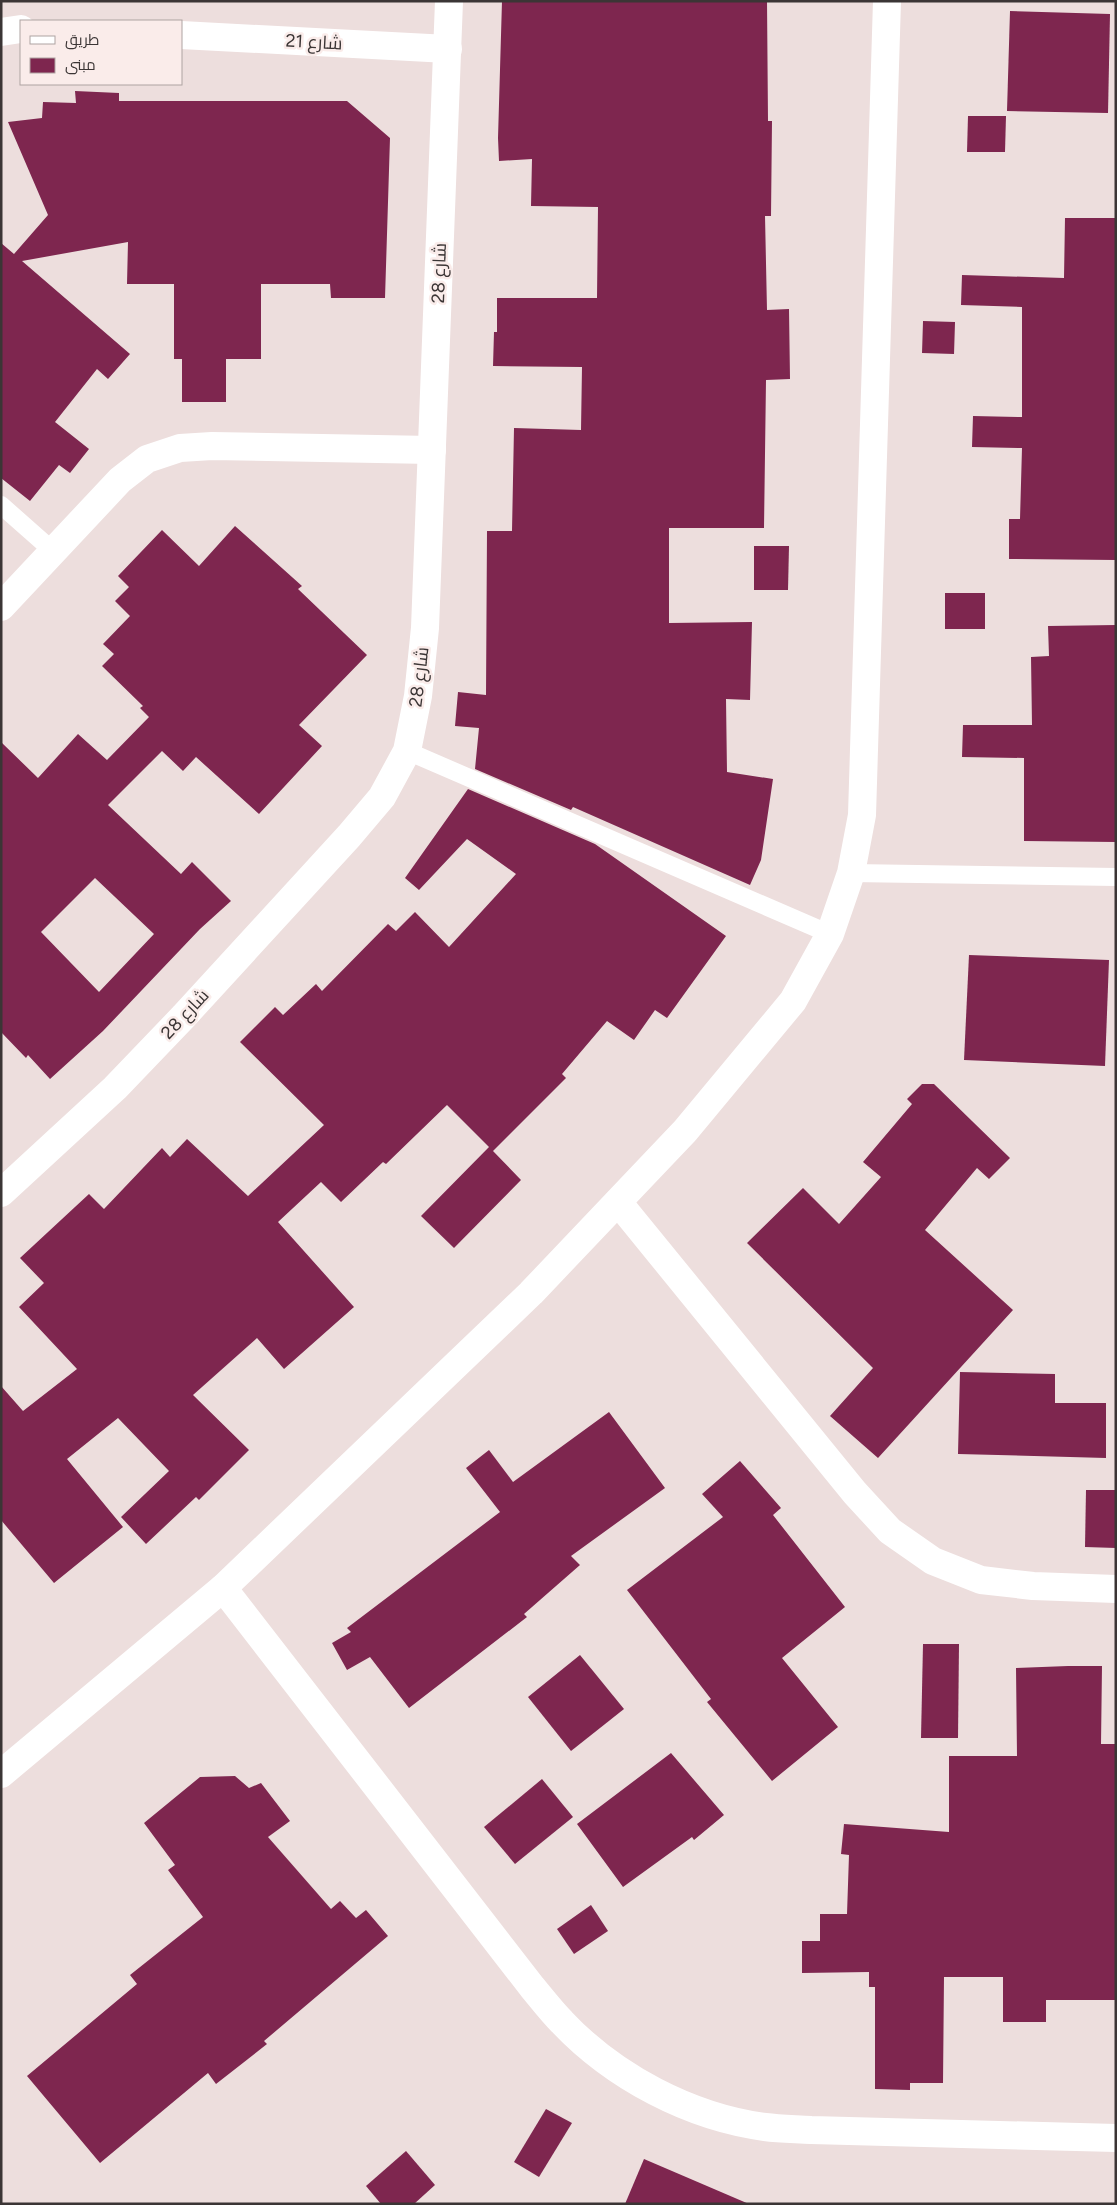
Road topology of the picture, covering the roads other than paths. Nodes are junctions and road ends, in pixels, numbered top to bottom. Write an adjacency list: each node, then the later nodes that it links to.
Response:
1 (449, 1): 6 (street, شارع 28)
2 (887, 1): 12 (street)
3 (20, 29): 4 (street)
4 (1, 32)
5 (182, 35): 6 (street, شارع 21)
6 (448, 49): 7 (street, شارع 28)
7 (432, 450): 9 (street); 11 (street, شارع 28)
8 (1, 505): 9 (lane)
9 (53, 551): 10 (street)
10 (1, 607)
11 (407, 751): 14 (lane); 15 (street, شارع 28)
12 (851, 873): 13 (lane); 14 (street)
13 (1116, 877)
14 (830, 934): 16 (street)
15 (1, 1193)
16 (618, 1202): 17 (street); 18 (street)
17 (223, 1588): 19 (street); 20 (street)
18 (1116, 1589)
19 (1, 1774)
20 (1116, 2138)

